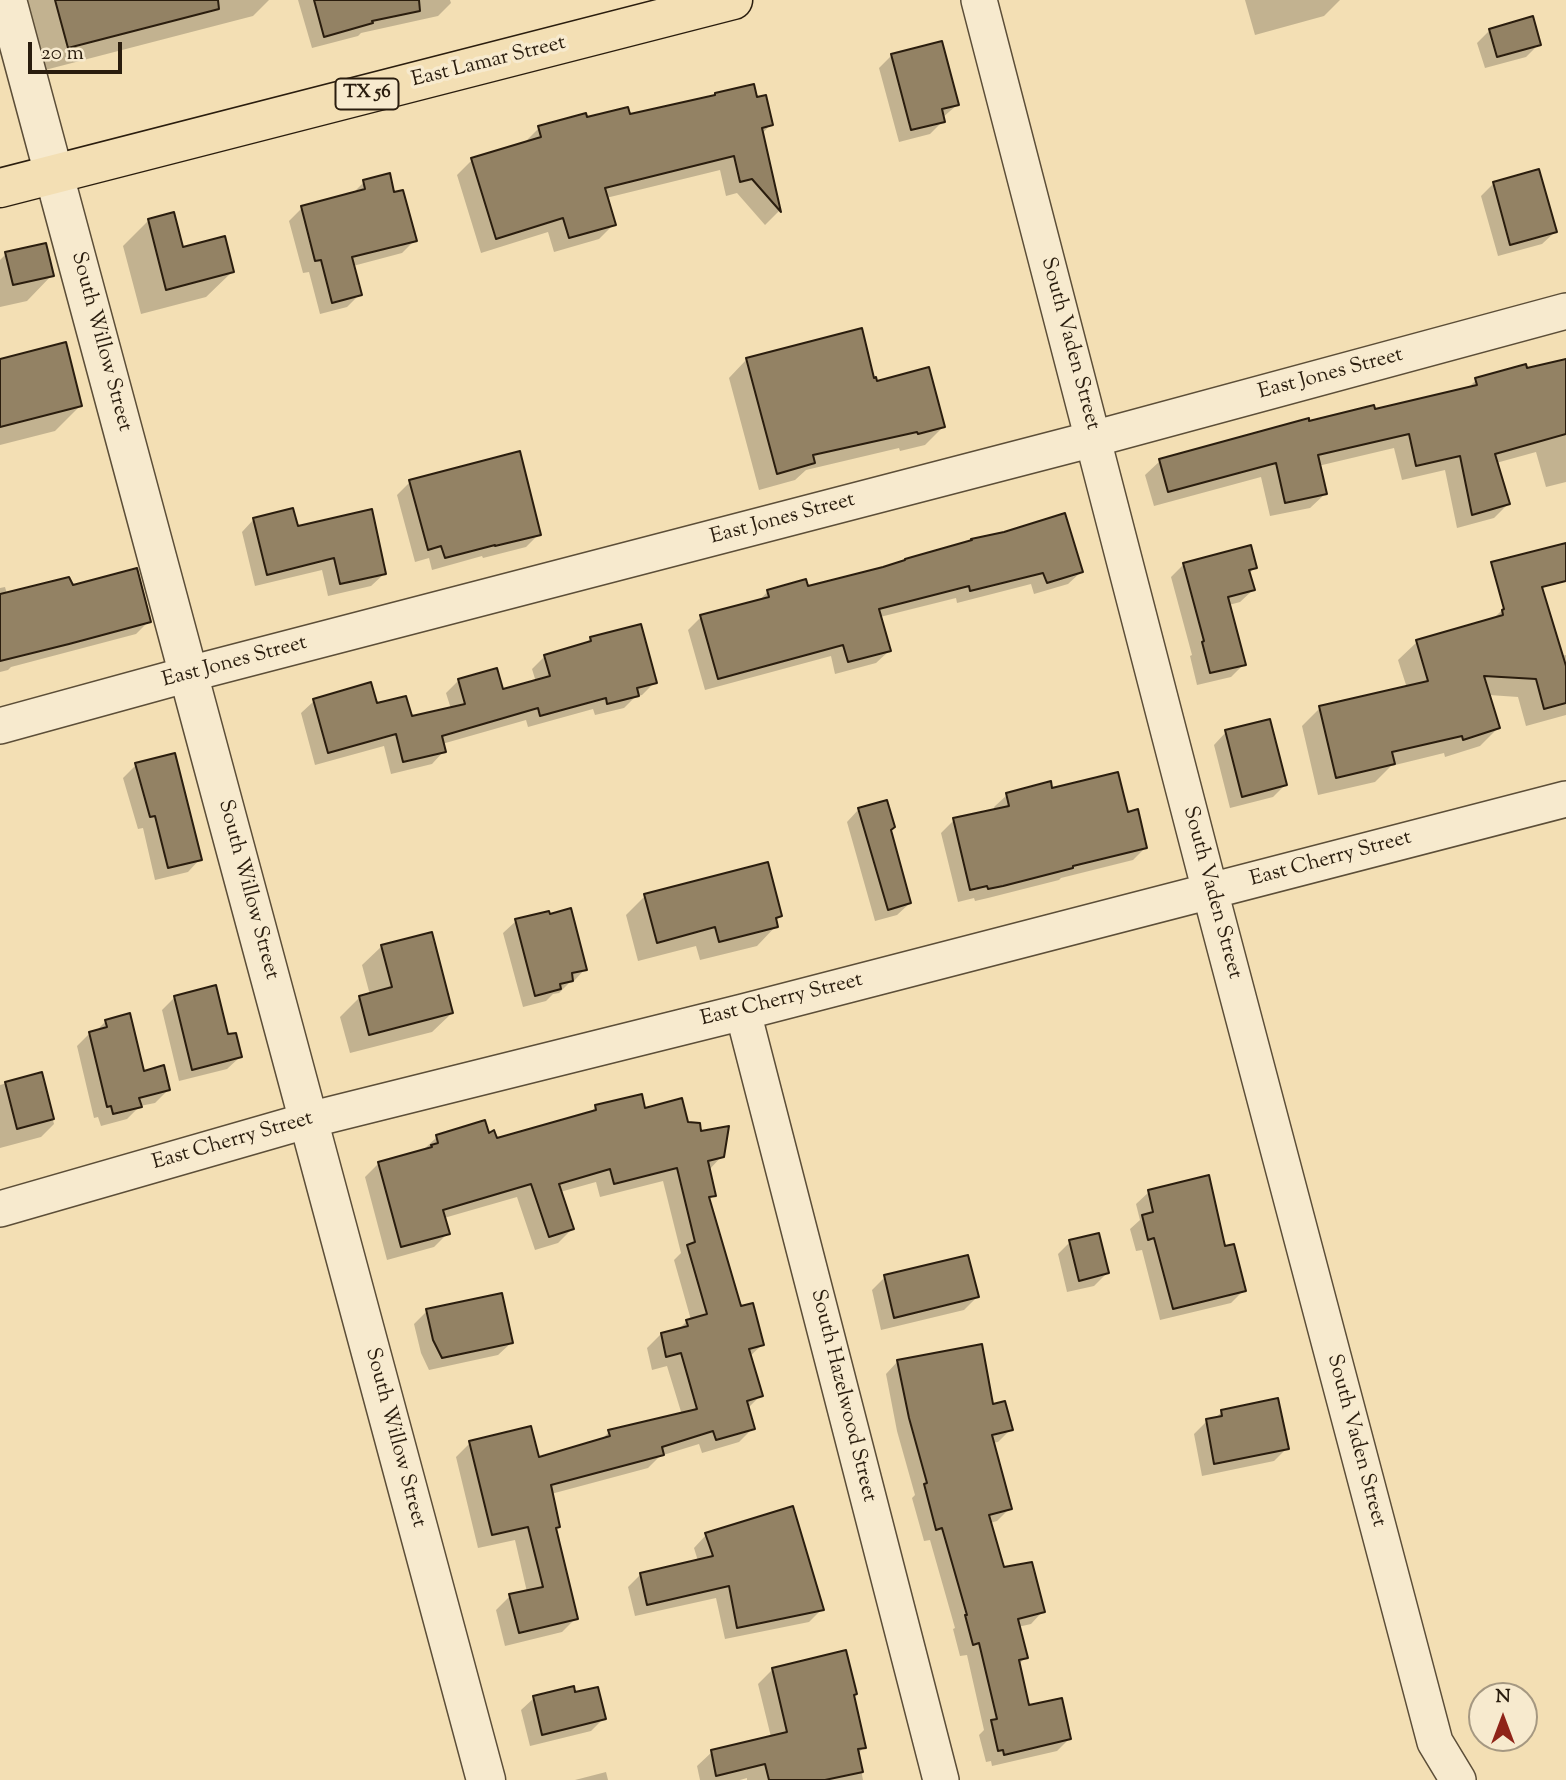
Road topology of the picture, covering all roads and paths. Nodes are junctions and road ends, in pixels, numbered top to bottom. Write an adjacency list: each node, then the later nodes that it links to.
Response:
1 (7, 0): 4 (street, South Willow Street)
2 (733, 0): 4 (main road, East Lamar Street / TX 56)
3 (979, 0): 7 (street, South Vaden Street)
4 (54, 174): 5 (main road, East Lamar Street / TX 56); 8 (street, South Willow Street)
5 (0, 188)
6 (1566, 311): 7 (street, East Jones Street)
7 (1093, 439): 8 (street, East Jones Street); 11 (street, South Vaden Street)
8 (189, 674): 9 (street, East Jones Street); 13 (street, South Willow Street)
9 (0, 726)
10 (1566, 799): 11 (street, East Cherry Street)
11 (1210, 891): 12 (street, East Cherry Street); 17 (street, South Vaden Street)
12 (743, 1012): 13 (street, East Cherry Street); 16 (street, South Hazelwood Street)
13 (309, 1120): 14 (street, East Cherry Street); 15 (street, South Willow Street)
14 (0, 1209)
15 (486, 1780)
16 (941, 1780)
17 (1458, 1780)

